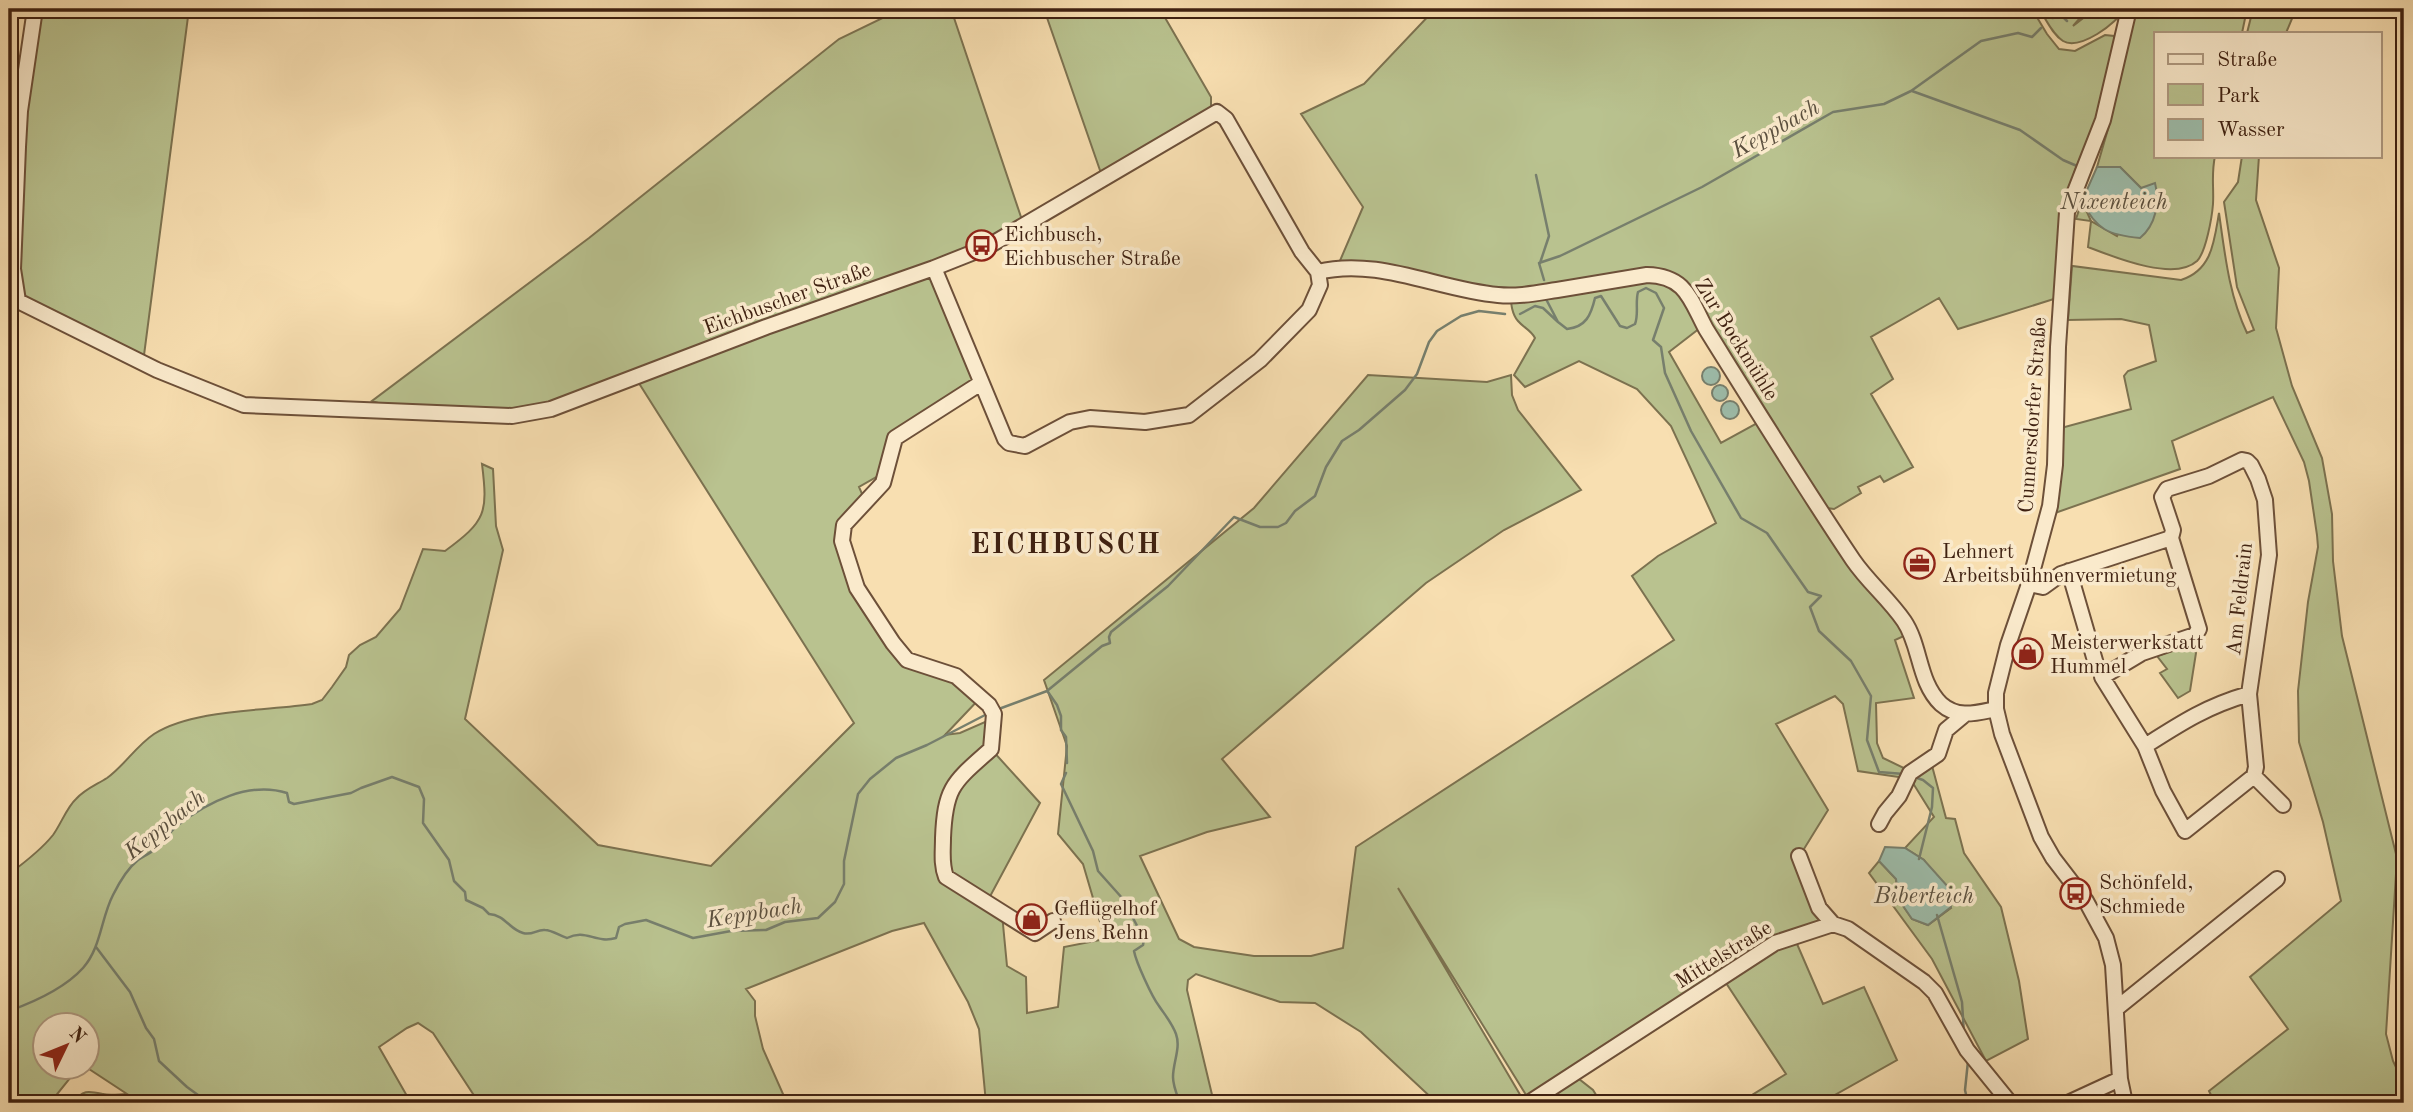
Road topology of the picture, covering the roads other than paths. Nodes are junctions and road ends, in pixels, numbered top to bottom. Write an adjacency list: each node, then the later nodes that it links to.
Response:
1 (35, 9): 3 (street)
2 (2129, 9): 11 (street, Cunnersdorfer Straße)
3 (13, 147): 5 (street)
4 (934, 268): 6 (street, Eichbuscher Straße); 7 (street, Eichbuscher Straße); 8 (street)
5 (11, 270): 7 (street)
6 (1318, 272): 8 (street); 15 (street, Zur Bockmühle)
7 (13, 299)
8 (981, 383): 22 (street)
9 (2171, 538): 10 (street); 13 (street, Am Feldrain); 16 (street)
10 (2070, 571): 11 (street); 12 (street)
11 (2029, 584): 14 (street, Cunnersdorfer Straße)
12 (2096, 664)
13 (2249, 694): 16 (street); 17 (street, Am Feldrain)
14 (1996, 709): 15 (street); 24 (street, Cunnersdorfer Straße)
15 (1964, 715): 19 (street)
16 (2145, 746): 17 (street)
17 (2254, 776): 18 (street)
18 (2283, 805)
19 (1879, 824)
20 (1799, 856): 23 (street)
21 (2277, 879): 24 (street)
22 (1053, 921)
23 (1833, 924): 26 (street, Mittelstraße); 27 (street)
24 (2117, 1008): 25 (street, Cunnersdorfer Straße)
25 (2120, 1079): 28 (street); 29 (street, Cunnersdorfer Straße)
26 (1530, 1102)
27 (2010, 1103)
28 (2068, 1103)
29 (2125, 1103)

